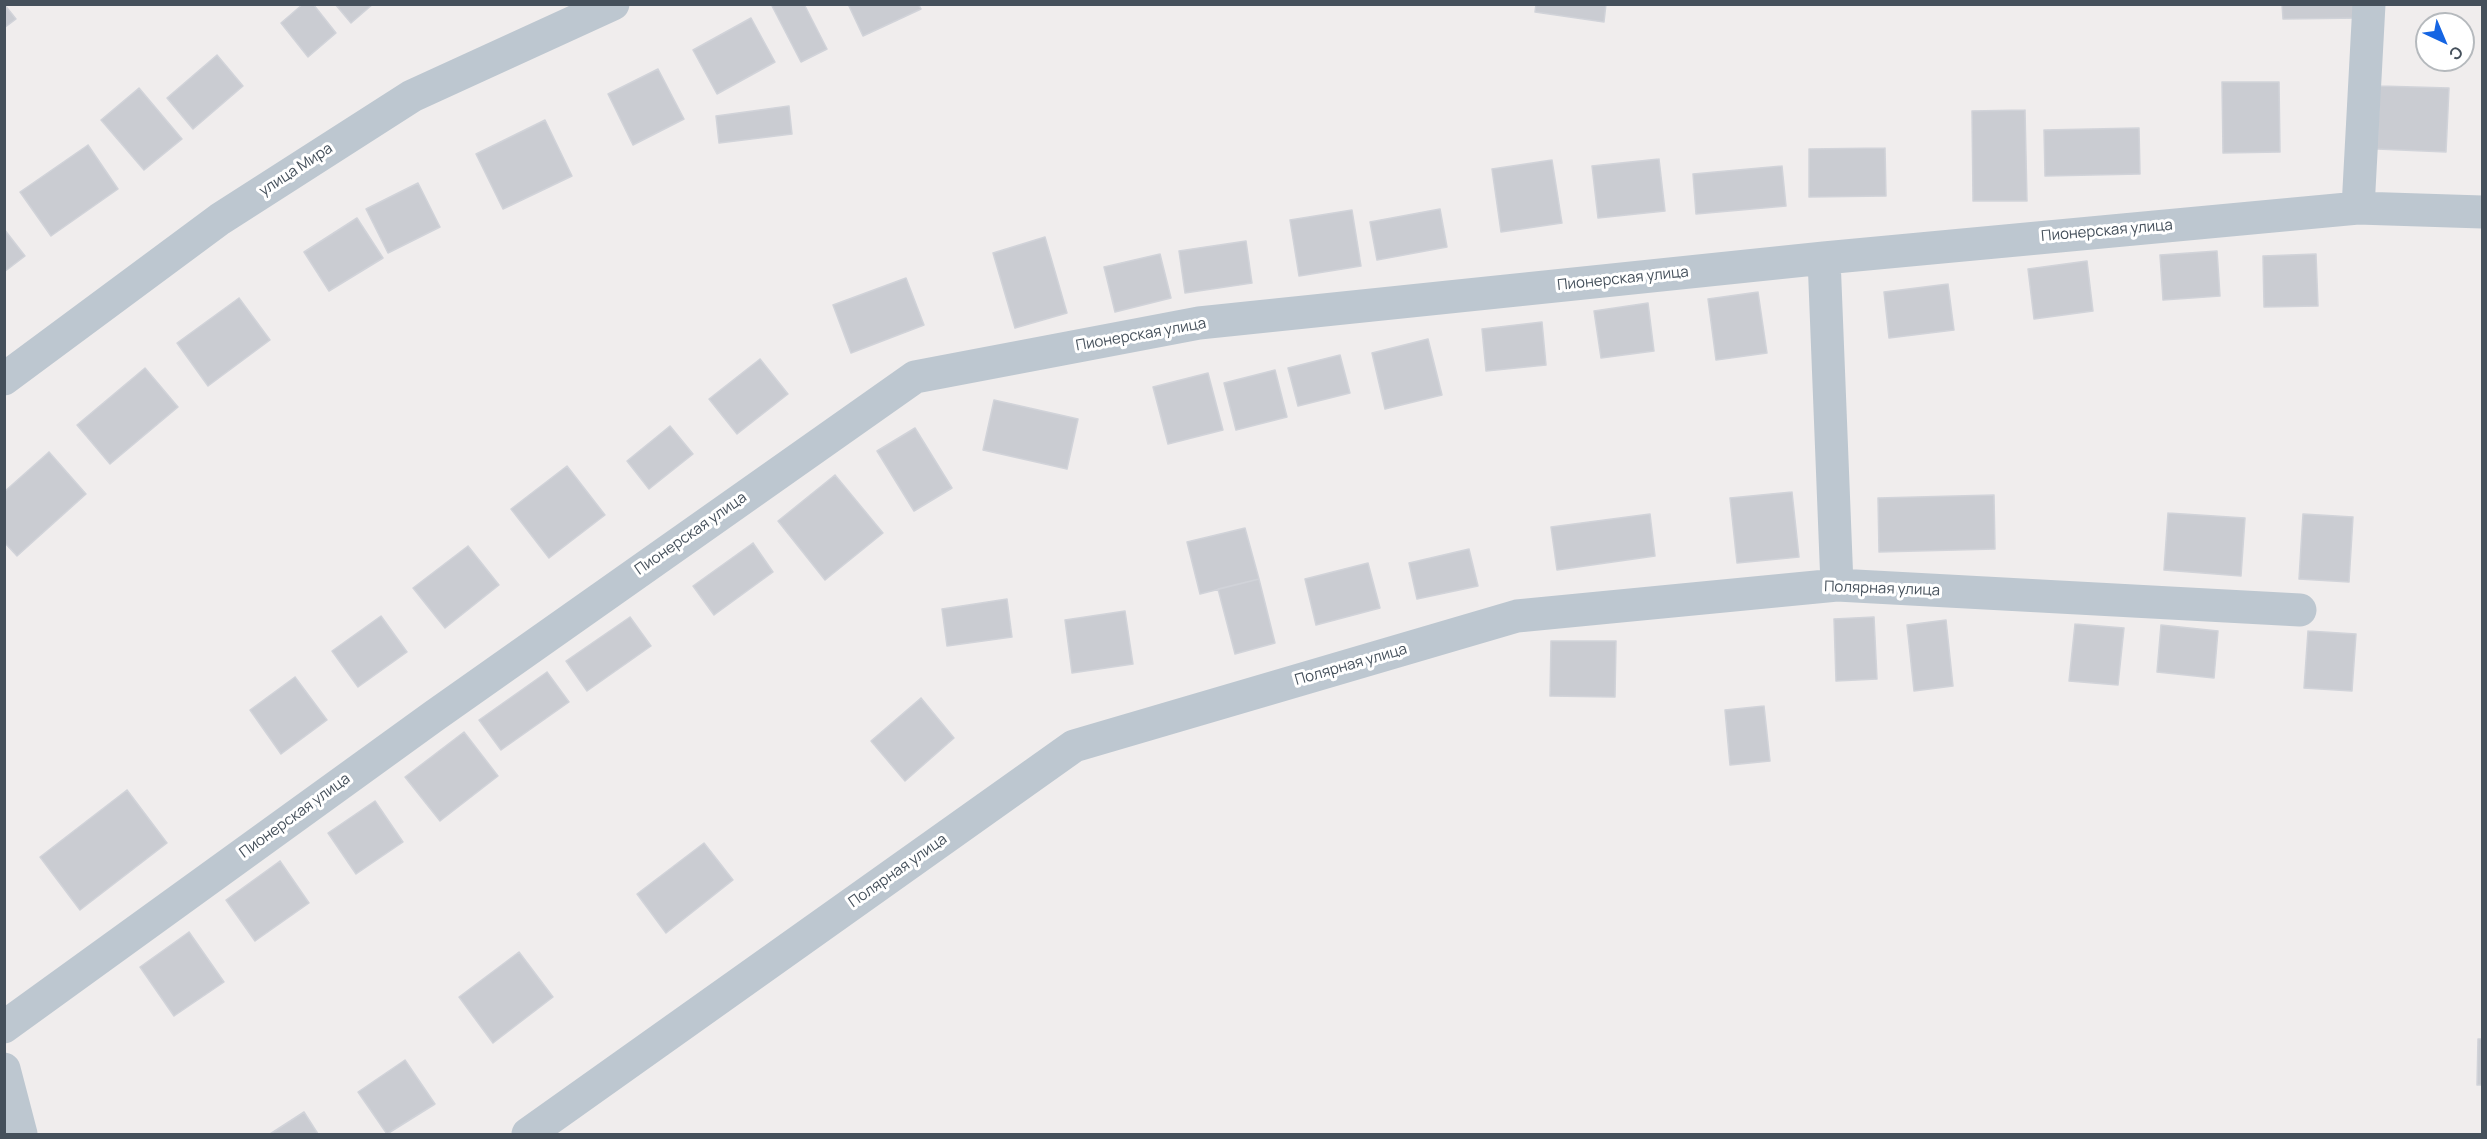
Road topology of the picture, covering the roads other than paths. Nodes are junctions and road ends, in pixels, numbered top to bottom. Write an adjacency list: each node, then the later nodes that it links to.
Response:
1 (613, 4): 6 (street, улица Мира)
2 (2369, 4): 3 (street)
3 (2358, 208): 4 (street, Пионерская улица); 5 (street, Пионерская улица)
4 (2482, 212)
5 (1824, 258): 7 (street); 9 (street, Пионерская улица)
6 (4, 379)
7 (1837, 585): 8 (street, Полярная улица); 12 (street, Полярная улица)
8 (2300, 610)
9 (4, 1027)
10 (4, 1069): 11 (street)
11 (21, 1134)
12 (528, 1134)

